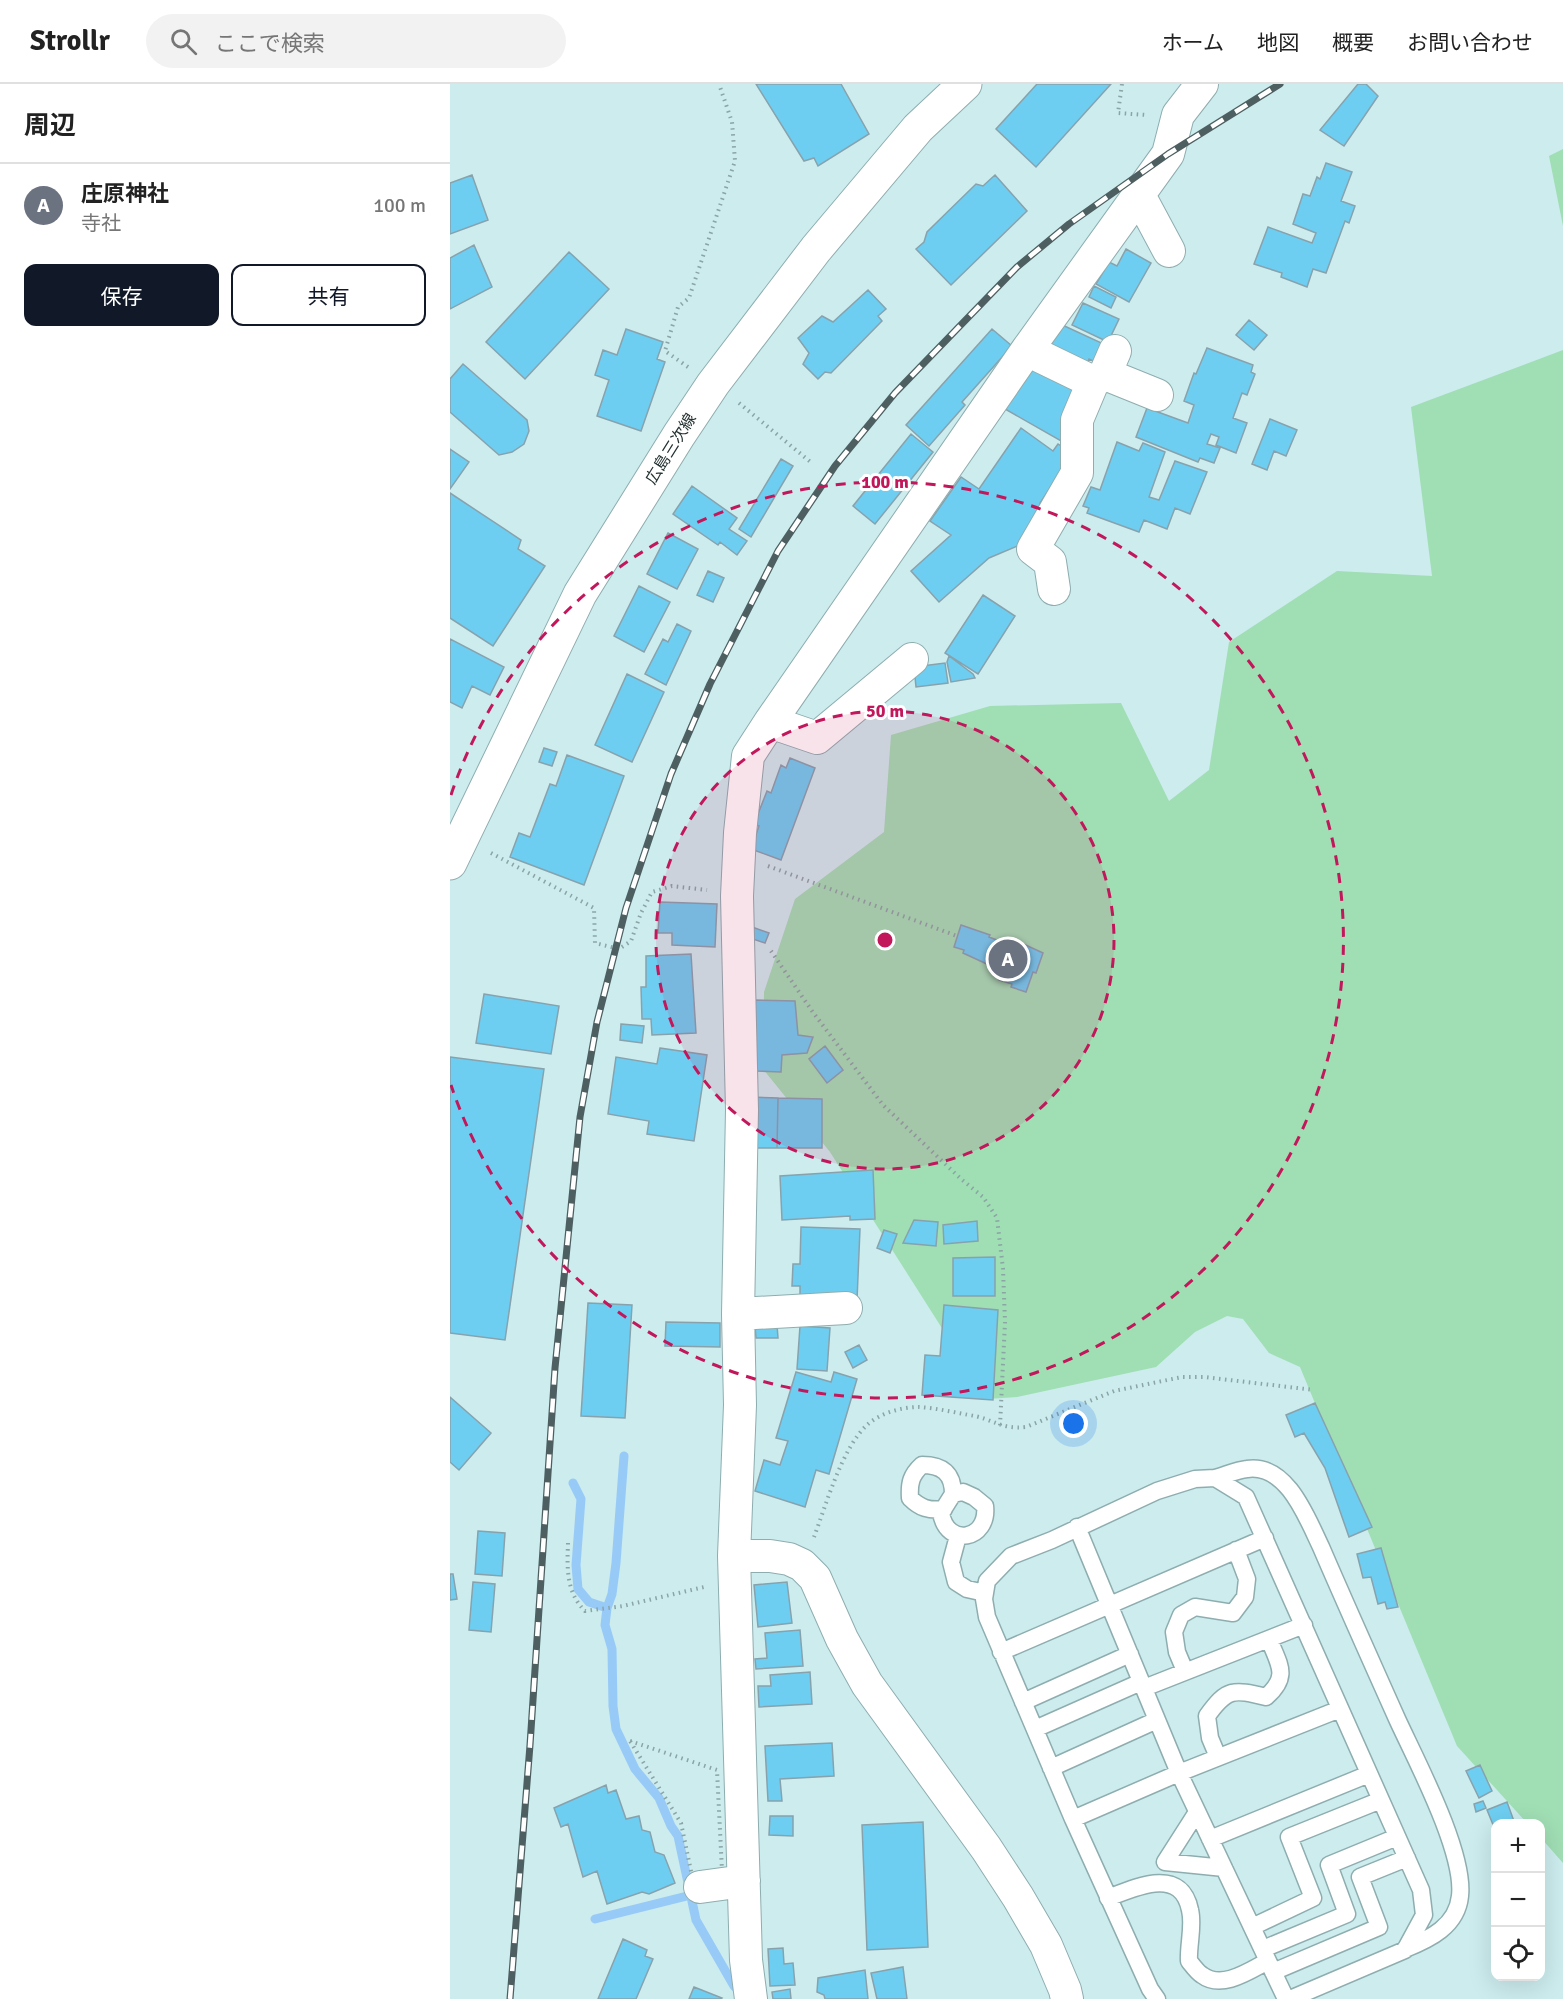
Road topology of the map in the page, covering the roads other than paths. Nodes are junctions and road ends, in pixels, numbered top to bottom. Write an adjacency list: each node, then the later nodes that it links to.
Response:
1 (965, 84): 11 (main road, 広島三次線)
2 (1202, 84): 3 (street)
3 (1139, 195): 4 (street); 5 (street)
4 (1169, 251)
5 (1028, 350): 6 (street); 10 (street)
6 (1105, 369): 7 (street); 8 (street)
7 (1157, 395)
8 (1054, 589)
9 (912, 659): 10 (street)
10 (770, 722): 14 (street)
11 (467, 835): 12 (main road, 広島三次線)
12 (450, 863)
13 (846, 1308): 14 (street)
14 (738, 1314): 22 (street)
15 (1215, 1478): 18 (lane); 20 (lane); 50 (lane)
16 (953, 1494): 17 (lane); 17 (lane); 19 (lane)
17 (944, 1509): 19 (lane)
18 (1077, 1527): 23 (lane); 24 (lane)
19 (958, 1536): 23 (lane)
20 (1265, 1538): 21 (lane); 25 (lane)
21 (1236, 1550): 24 (lane); 29 (lane)
22 (735, 1568): 46 (street); 53 (street)
23 (985, 1593): 27 (lane)
24 (1109, 1604): 27 (lane); 28 (lane)
25 (1304, 1625): 26 (lane); 32 (lane)
26 (1269, 1639): 29 (lane); 35 (lane)
27 (1002, 1652): 31 (lane)
28 (1130, 1654): 30 (lane); 31 (lane)
29 (1185, 1671): 30 (lane)
30 (1143, 1685): 33 (lane); 34 (lane)
31 (1023, 1702): 34 (lane)
32 (1340, 1709): 35 (lane); 38 (lane)
33 (1157, 1720): 36 (lane); 37 (lane)
34 (1035, 1729): 36 (lane)
35 (1218, 1757): 37 (lane)
36 (1051, 1767): 41 (lane)
37 (1179, 1773): 40 (lane); 41 (lane)
38 (1369, 1774): 39 (lane); 43 (lane)
39 (1381, 1800): 42 (lane); 49 (lane)
40 (1197, 1812): 43 (lane); 45 (lane)
41 (1073, 1820): 48 (lane)
42 (1397, 1837): 44 (lane); 51 (lane)
43 (1210, 1839): 45 (lane)
44 (1407, 1858): 50 (lane); 51 (lane)
45 (1224, 1868): 49 (lane)
46 (744, 1881): 47 (street); 52 (street)
47 (699, 1887)
48 (1108, 1898): 51 (lane); 54 (lane)
49 (1252, 1927): 51 (lane)
50 (1405, 1950): 55 (lane)
51 (1268, 1961): 55 (lane)
52 (752, 1999)
53 (1067, 1999)
54 (1157, 1999)
55 (1288, 1999)

